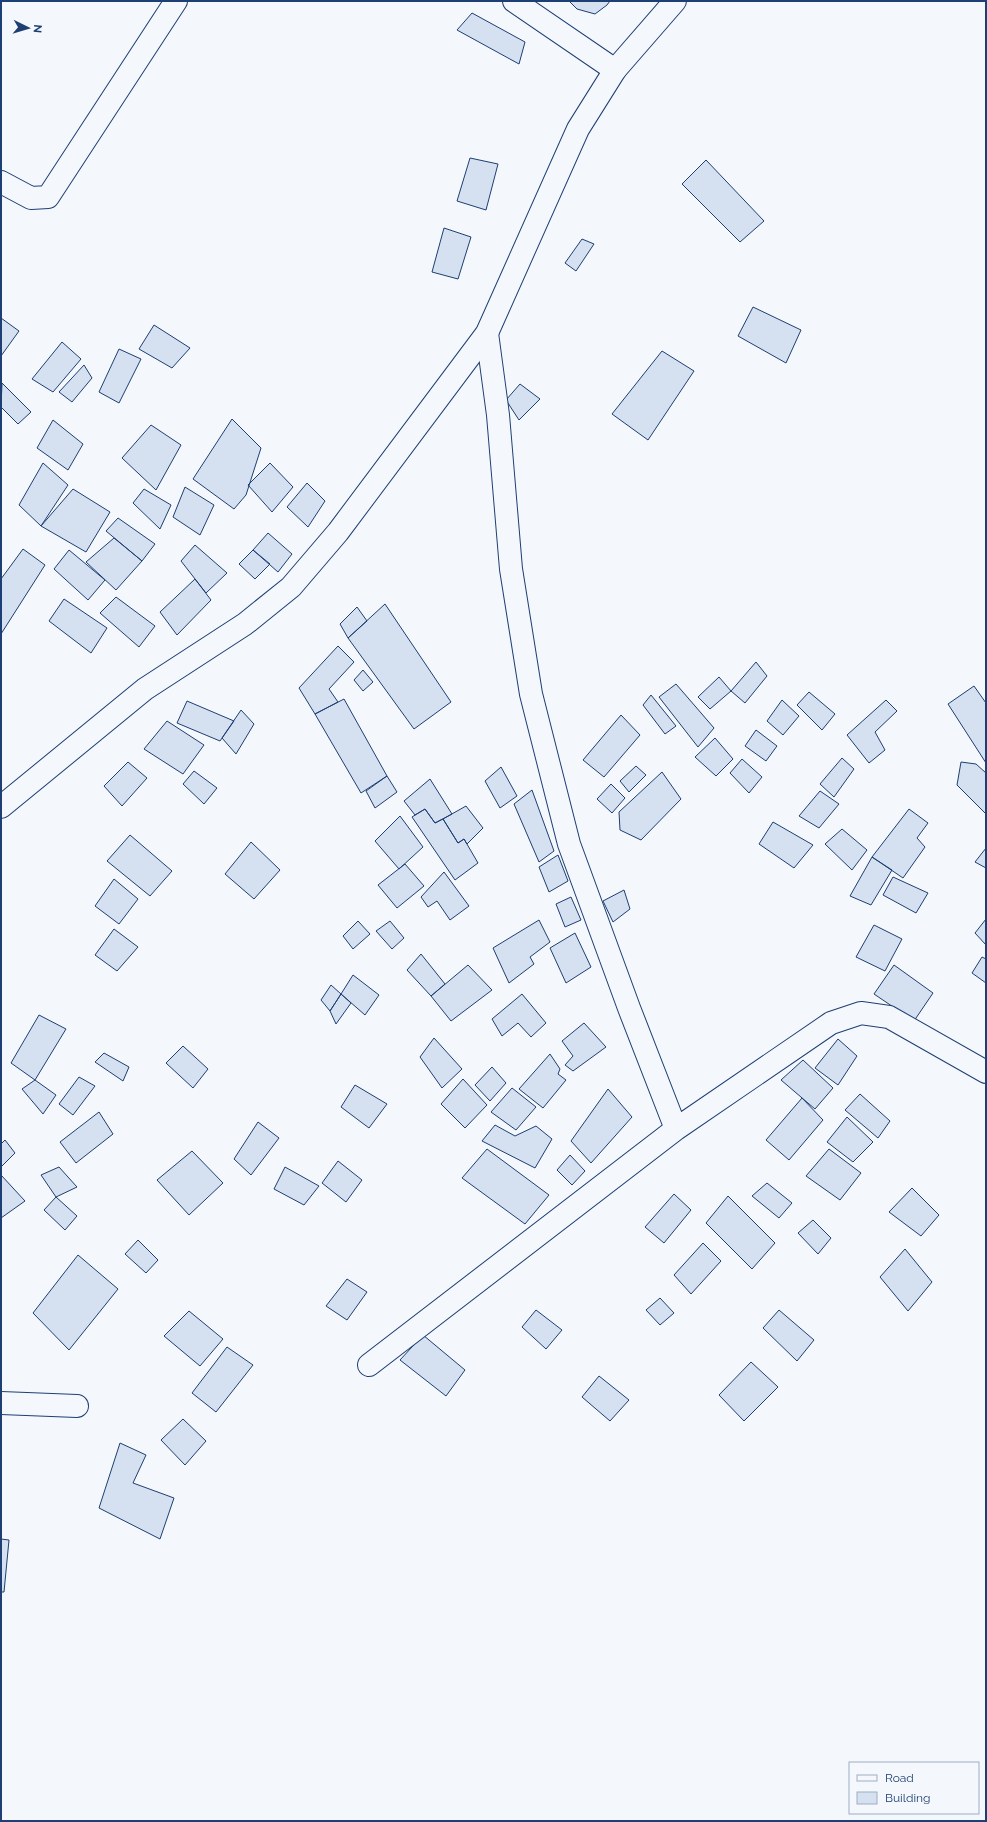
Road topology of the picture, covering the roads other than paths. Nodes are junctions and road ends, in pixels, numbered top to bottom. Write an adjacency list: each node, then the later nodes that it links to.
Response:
1 (176, 1): 6 (street)
2 (514, 1): 4 (street)
3 (676, 1): 5 (street)
4 (536, 8): 5 (street)
5 (615, 70): 7 (street)
6 (1, 182)
7 (487, 333): 8 (street); 10 (street)
8 (1, 807)
9 (986, 1072): 10 (street)
10 (676, 1129): 11 (street)
11 (369, 1365)
12 (1, 1403): 13 (street)
13 (77, 1406)

